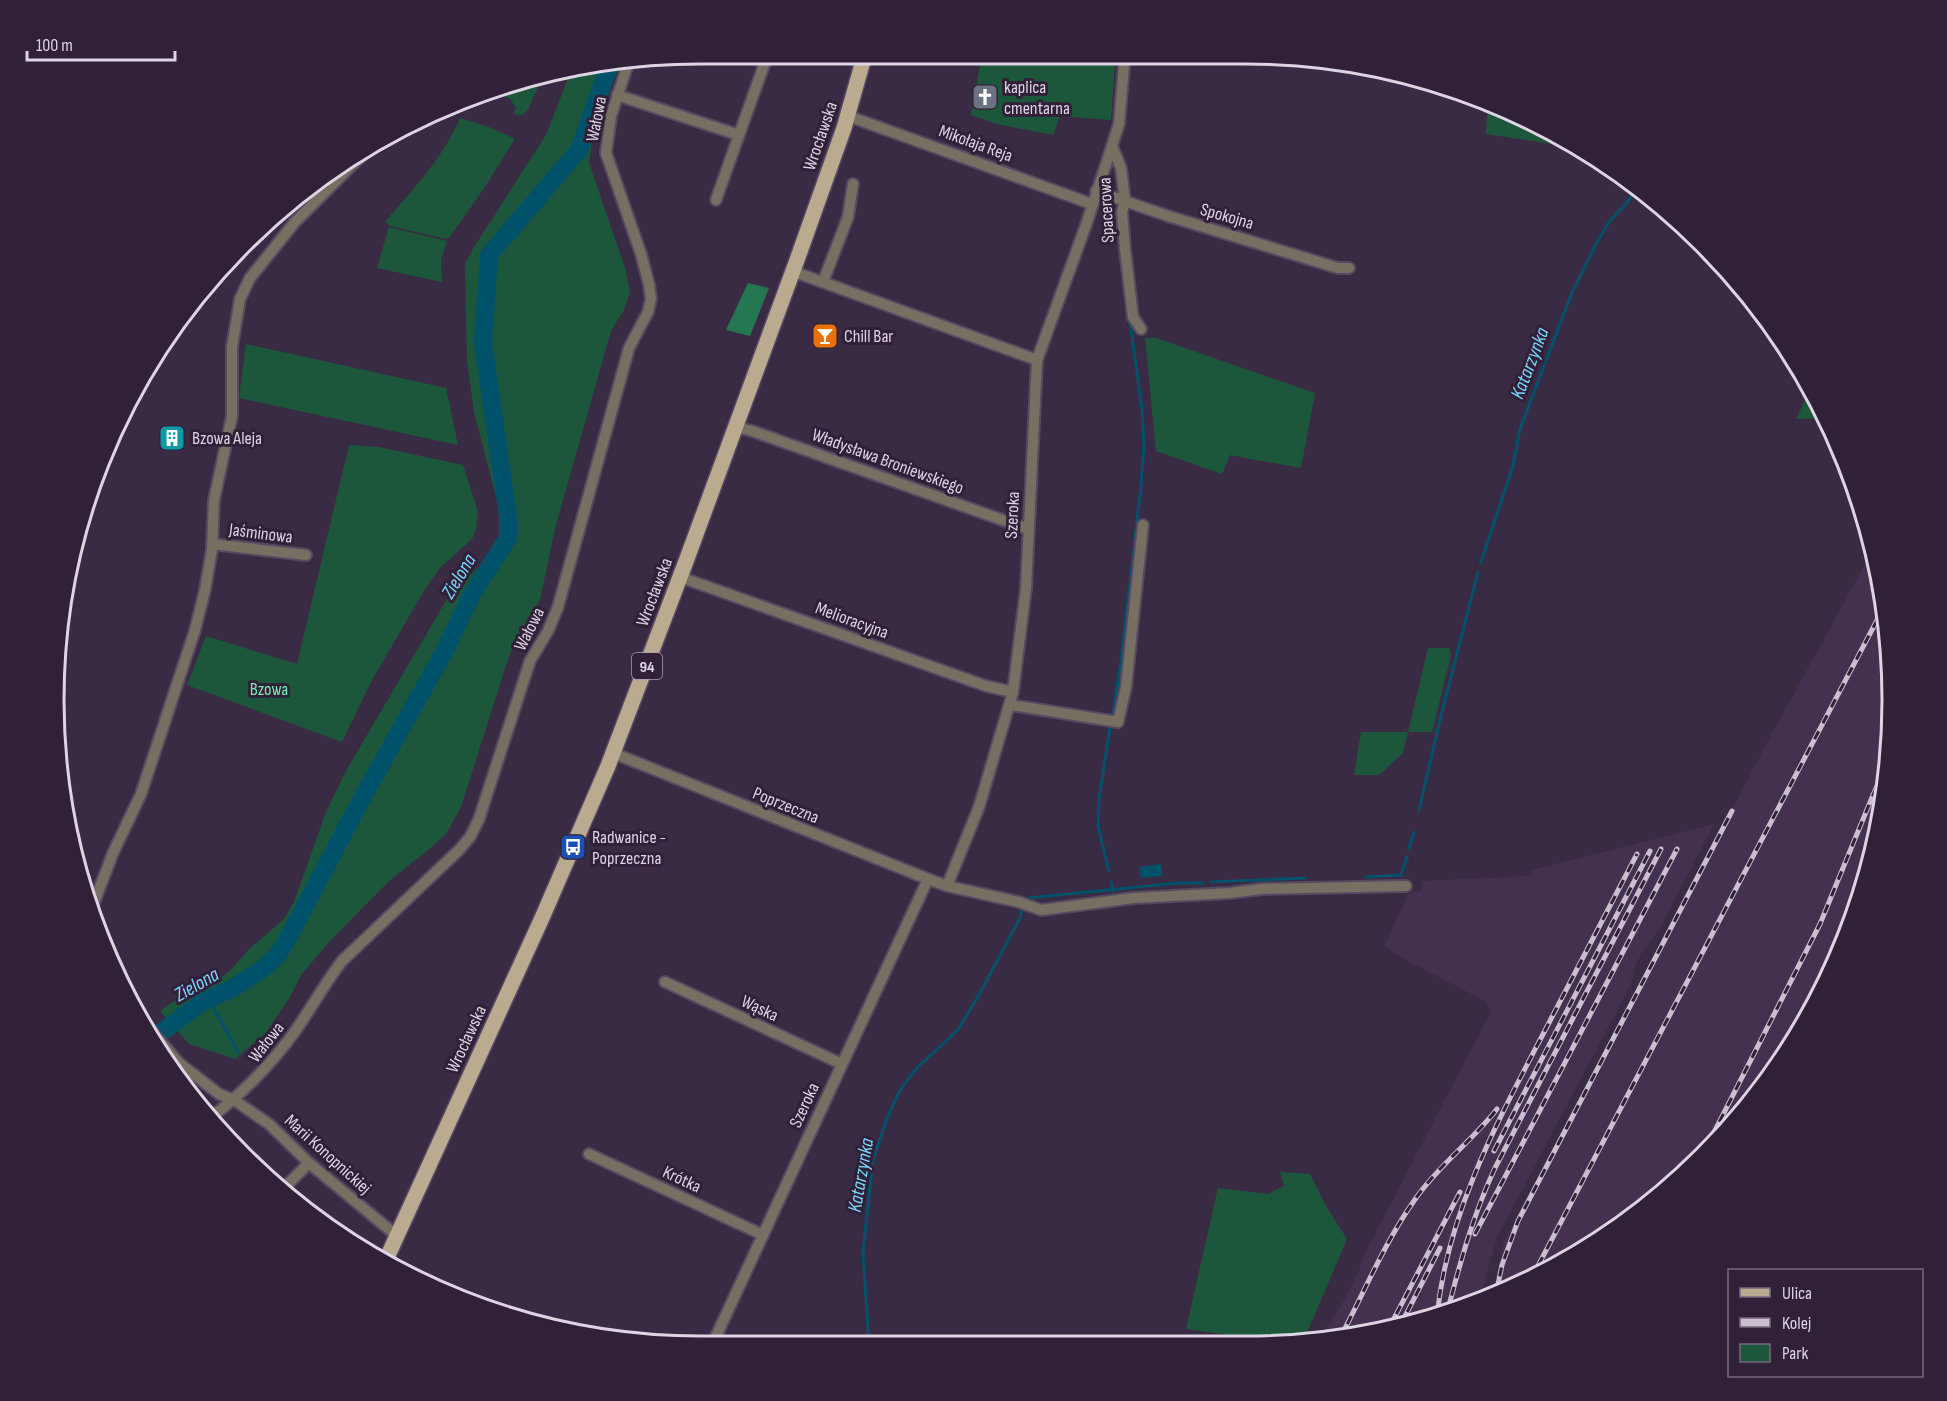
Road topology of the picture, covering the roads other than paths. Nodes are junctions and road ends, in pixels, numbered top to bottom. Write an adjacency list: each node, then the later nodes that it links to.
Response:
1 (764, 64): 7 (street)
2 (862, 64): 6 (main road, Wrocławska / 94)
3 (1124, 64): 8 (street)
4 (626, 69): 5 (street, Wałowa)
5 (616, 99): 7 (street); 36 (street, Wałowa)
6 (848, 116): 14 (street, Mikołaja Reja); 16 (main road, Wrocławska / 94)
7 (739, 135): 12 (street)
8 (1112, 146): 11 (street, Szeroka); 13 (street, Spacerowa)
9 (340, 177): 23 (street)
10 (853, 184): 17 (street)
11 (1096, 191): 13 (street, Spokojna); 14 (street, Szeroka)
12 (716, 200)
13 (1125, 201): 15 (street, Spokojna); 18 (street, Spacerowa)
14 (1092, 204): 19 (street, Szeroka)
15 (1349, 268)
16 (792, 272): 17 (street); 20 (main road, Wrocławska / 94)
17 (823, 282): 19 (street)
18 (1141, 329)
19 (1037, 360): 22 (street, Szeroka)
20 (736, 427): 22 (street, Władysława Broniewskiego); 25 (main road, Wrocławska / 94)
21 (1143, 525): 27 (street)
22 (1028, 529): 26 (street, Szeroka)
23 (212, 544): 24 (street, Jaśminowa); 32 (street)
24 (306, 555)
25 (680, 577): 26 (street, Melioracyjna); 28 (main road, Wrocławska / 94)
26 (1013, 692): 27 (street, Szeroka)
27 (1011, 705): 30 (street, Szeroka)
28 (613, 753): 29 (street, Poprzeczna); 42 (main road, Wrocławska / 94)
29 (928, 879): 30 (street, Poprzeczna); 35 (street, Szeroka)
30 (947, 886): 31 (street, Poprzeczna)
31 (1406, 886)
32 (96, 899)
33 (665, 982): 35 (street, Wąska)
34 (177, 1061): 36 (street, Marii Konopnickiej)
35 (842, 1064): 41 (street, Szeroka)
36 (234, 1100): 37 (street, Wałowa); 39 (street, Marii Konopnickiej)
37 (217, 1113)
38 (588, 1154): 41 (street, Krótka)
39 (309, 1163): 40 (street); 42 (street, Marii Konopnickiej)
40 (288, 1184)
41 (763, 1235): 44 (street, Szeroka)
42 (397, 1236): 43 (main road, Wrocławska / 94)
43 (388, 1254)
44 (716, 1336)

